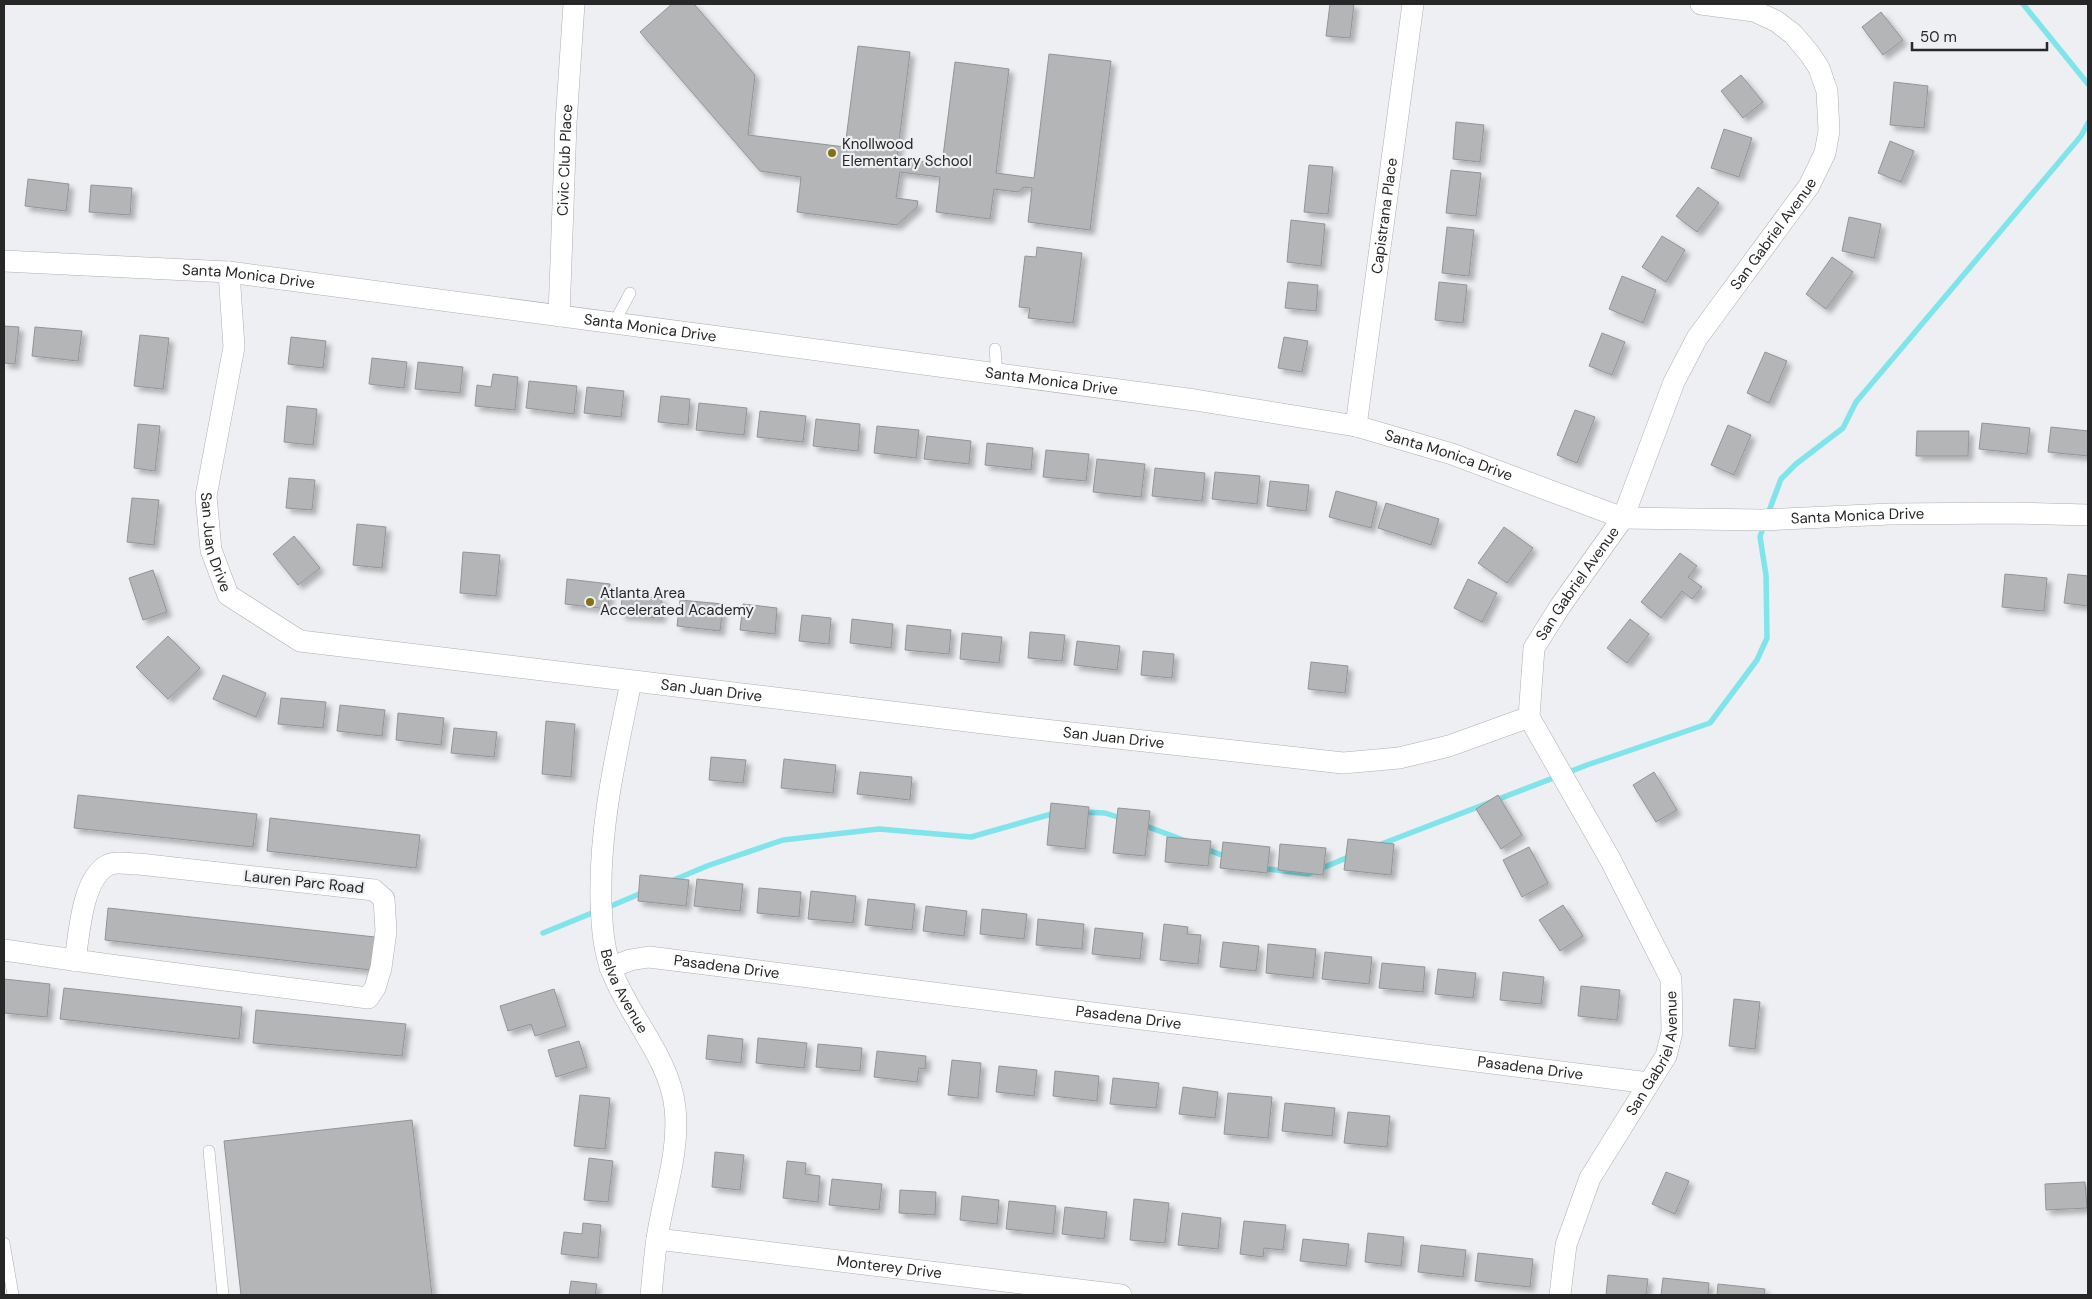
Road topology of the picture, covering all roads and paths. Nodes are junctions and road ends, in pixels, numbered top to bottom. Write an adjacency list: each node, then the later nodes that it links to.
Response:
1 (574, 4): 8 (street, Civic Club Place)
2 (1413, 4): 12 (street, Capistrana Place)
3 (1701, 4): 4 (street, San Gabriel Avenue)
4 (1755, 7): 14 (street, San Gabriel Avenue)
5 (4, 260): 6 (street, Santa Monica Drive)
6 (229, 272): 8 (street, Santa Monica Drive); 15 (street, San Juan Drive)
7 (630, 293): 9 (lane)
8 (559, 316): 9 (street, Santa Monica Drive)
9 (614, 323): 11 (street, Santa Monica Drive)
10 (995, 349): 11 (lane)
11 (997, 374): 12 (street, Santa Monica Drive)
12 (1356, 426): 14 (street, Santa Monica Drive)
13 (2088, 515): 14 (street, Santa Monica Drive)
14 (1623, 518): 16 (street, San Gabriel Avenue)
15 (631, 682): 16 (street, San Juan Drive); 19 (street, Belva Avenue)
16 (1528, 717): 20 (street, San Gabriel Avenue)
17 (4, 950): 18 (street, Lauren Parc Road)
18 (75, 961): 18 (street, Lauren Parc Road)
19 (610, 968): 20 (street, Pasadena Drive); 22 (street, Belva Avenue)
20 (1649, 1083): 28 (street, San Gabriel Avenue)
21 (209, 1151): 25 (lane)
22 (657, 1239): 26 (street, Belva Avenue); 27 (street, Monterey Drive)
23 (4, 1243): 24 (lane)
24 (13, 1295)
25 (223, 1295)
26 (651, 1295)
27 (1121, 1295)
28 (1560, 1295)

